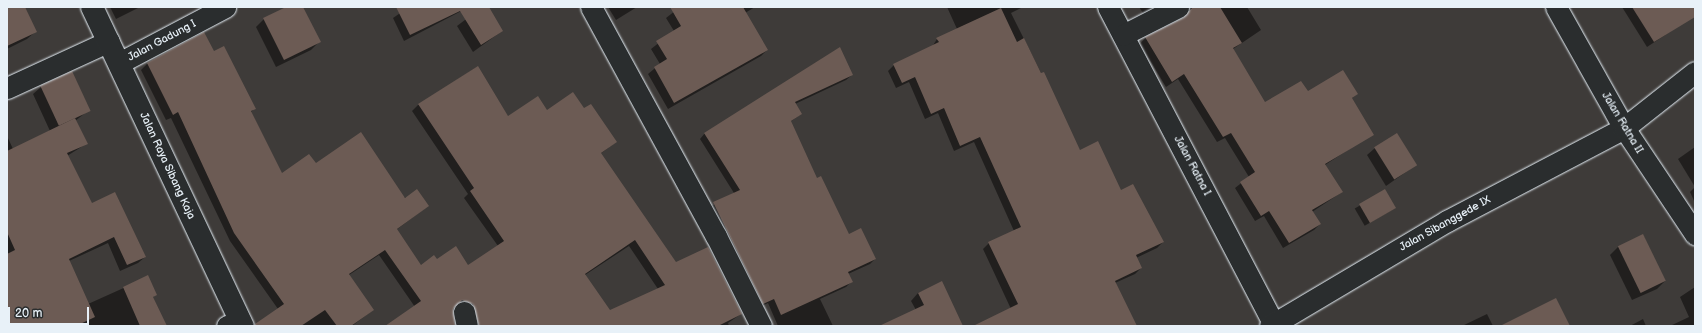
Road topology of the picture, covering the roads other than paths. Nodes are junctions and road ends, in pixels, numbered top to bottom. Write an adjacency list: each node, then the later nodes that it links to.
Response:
1 (92, 7): 8 (main road, Jalan Raya Sibang Kaja)
2 (226, 7): 9 (street, Jalan Gadung I)
3 (591, 7): 16 (street)
4 (1108, 7): 7 (street, Jalan Ratna I)
5 (1178, 7): 7 (street)
6 (1556, 7): 12 (street, Jalan Ratna II)
7 (1123, 35): 15 (street, Jalan Ratna I)
8 (109, 41): 9 (main road, Jalan Raya Sibang Kaja); 11 (street)
9 (119, 63): 14 (main road, Jalan Raya Sibang Kaja)
10 (1695, 72): 12 (street, Jalan Sibanggede IX)
11 (7, 88)
12 (1624, 128): 13 (street, Jalan Ratna II); 15 (street, Jalan Sibanggede IX)
13 (1695, 234)
14 (236, 324)
15 (1273, 325)
16 (761, 326)

